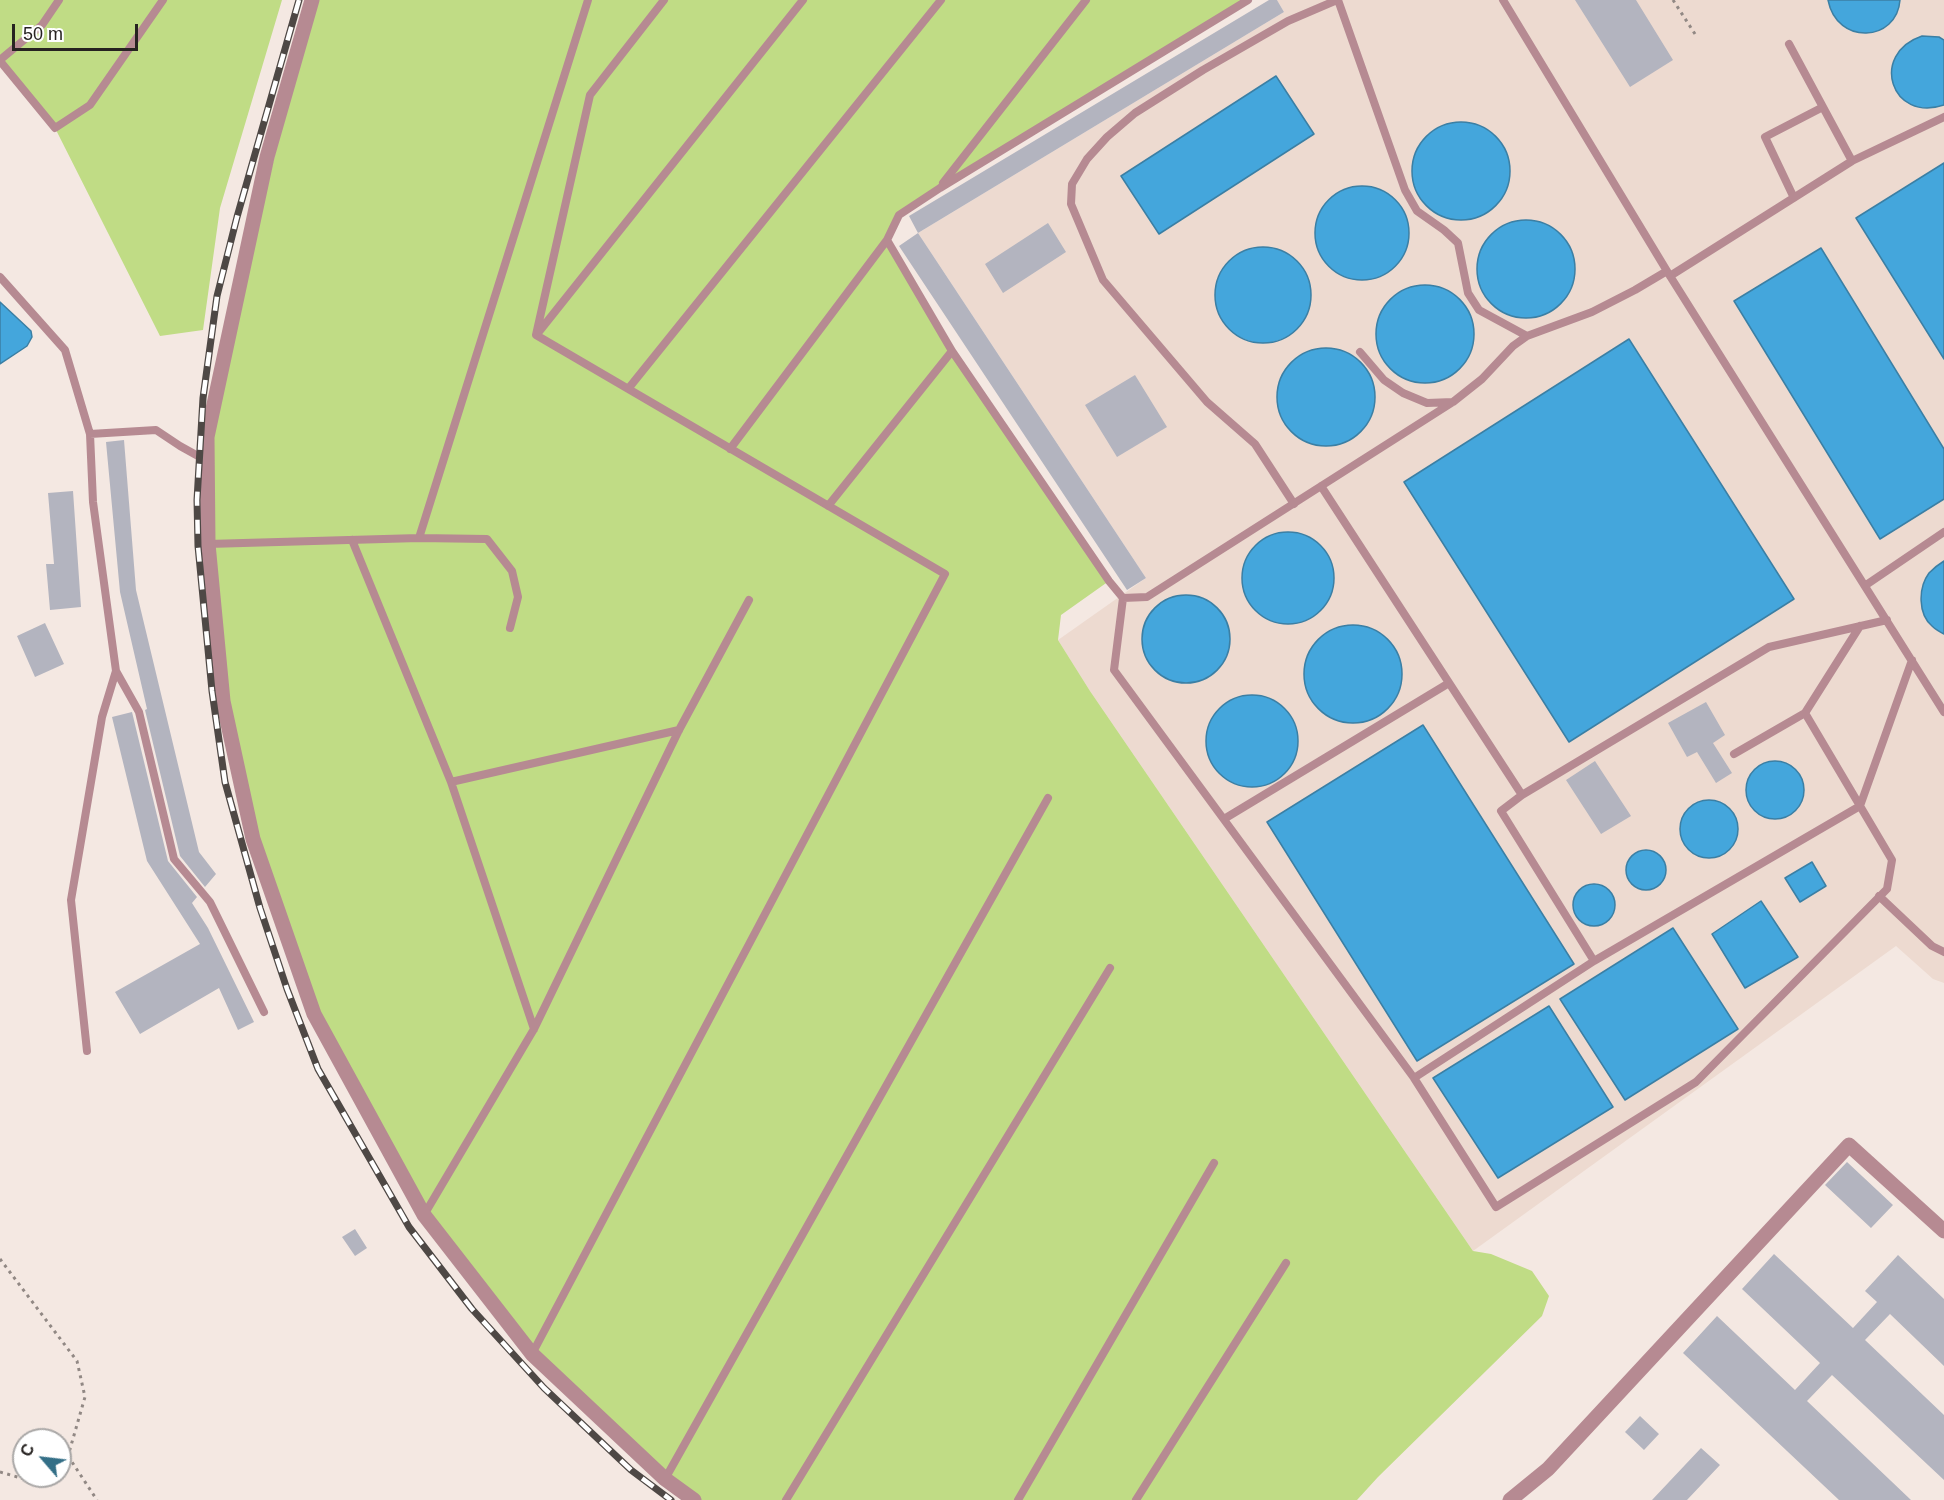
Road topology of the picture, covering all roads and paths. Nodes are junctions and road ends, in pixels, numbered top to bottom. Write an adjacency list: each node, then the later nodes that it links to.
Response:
1 (59, 0): 15 (lane)
2 (163, 0): 15 (lane)
3 (312, 0): 32 (street)
4 (588, 0): 37 (lane)
5 (664, 0): 24 (lane)
6 (803, 0): 24 (lane)
7 (941, 0): 28 (lane)
8 (1086, 0): 19 (lane)
9 (1248, 0): 19 (lane)
10 (1337, 0): 25 (lane); 34 (lane)
11 (1503, 0): 22 (lane)
12 (1673, 0): 13 (path)
13 (1695, 34)
14 (1789, 44): 16 (lane)
15 (0, 60)
16 (1823, 107): 18 (lane); 20 (lane)
17 (1944, 117): 18 (lane)
18 (1852, 161): 20 (lane)
19 (939, 188): 21 (lane)
20 (1794, 198): 22 (lane)
21 (887, 240): 26 (lane); 31 (lane)
22 (1669, 273): 25 (lane); 40 (lane)
23 (0, 277): 30 (lane)
24 (536, 335): 28 (lane)
25 (1527, 336): 29 (lane)
26 (952, 351): 35 (lane); 41 (lane)
27 (1360, 352): 29 (lane)
28 (628, 389): 31 (lane)
29 (1453, 402): 33 (lane)
30 (90, 434): 32 (lane); 47 (lane)
31 (730, 448): 35 (lane)
32 (207, 460): 39 (street)
33 (1321, 486): 34 (lane); 48 (lane)
34 (1294, 504): 41 (lane)
35 (828, 506): 71 (lane)
36 (1944, 532): 40 (lane)
37 (419, 538): 38 (lane); 45 (lane)
38 (352, 540): 39 (lane); 53 (lane)
39 (208, 544): 67 (street)
40 (1866, 585): 43 (lane)
41 (1123, 598): 57 (lane)
42 (749, 600): 51 (lane)
43 (1887, 620): 44 (lane); 46 (lane)
44 (1860, 626): 50 (lane); 54 (lane)
45 (510, 628)
46 (1912, 660): 49 (lane); 56 (lane)
47 (116, 671): 62 (lane); 64 (lane)
48 (1449, 683): 54 (lane); 57 (lane)
49 (1944, 712)
50 (1805, 713): 52 (lane); 56 (lane)
51 (679, 730): 53 (lane); 63 (lane)
52 (1734, 754)
53 (451, 782): 63 (lane)
54 (1522, 795): 60 (lane)
55 (1048, 798): 74 (lane)
56 (1860, 806): 58 (lane); 60 (lane)
57 (1224, 819): 65 (lane)
58 (1879, 897): 59 (lane); 65 (lane)
59 (1944, 952)
60 (1594, 961): 65 (lane)
61 (1110, 968): 77 (lane)
62 (264, 1012)
63 (534, 1029): 67 (lane)
64 (87, 1051)
65 (1414, 1078)
66 (1214, 1163): 78 (lane)
67 (424, 1215): 71 (street)
68 (1944, 1231): 80 (street)
69 (0, 1259): 72 (path)
70 (1286, 1263): 79 (lane)
71 (532, 1354): 74 (street)
72 (72, 1442)
73 (72, 1462): 75 (path)
74 (665, 1479): 76 (street)
75 (97, 1500)
76 (694, 1500)
77 (786, 1500)
78 (1018, 1500)
79 (1136, 1500)
80 (1510, 1500)

